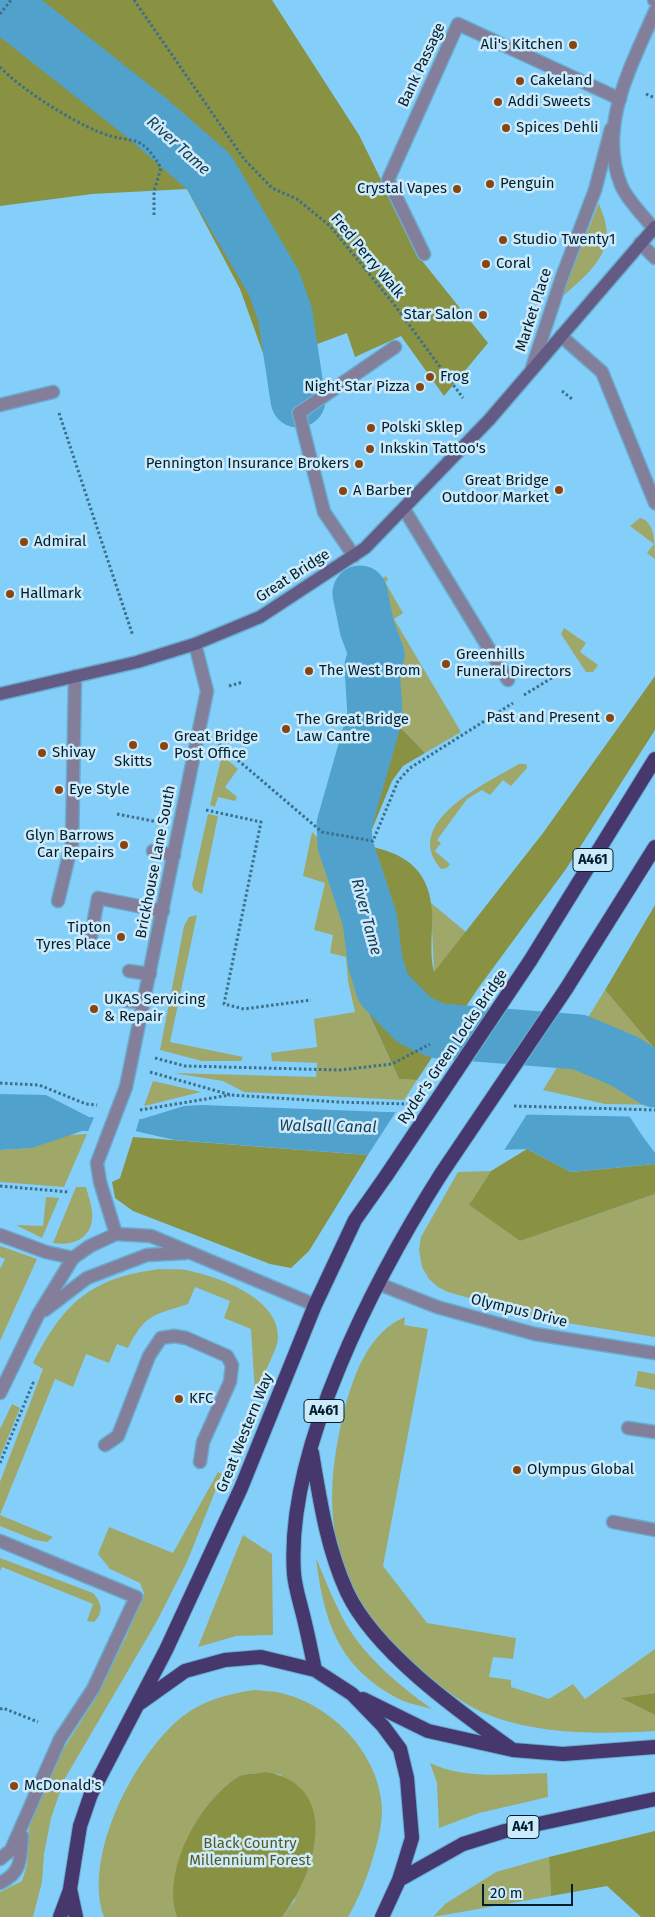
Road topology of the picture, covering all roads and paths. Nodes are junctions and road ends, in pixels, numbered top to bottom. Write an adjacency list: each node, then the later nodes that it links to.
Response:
1 (11, 0): 4 (path)
2 (134, 0): 20 (path, Fred Perry Walk)
3 (655, 11): 8 (street, Market Place)
4 (0, 14)
5 (0, 67): 10 (path)
6 (646, 94): 7 (path)
7 (655, 98)
8 (620, 99): 9 (street, Market Place); 13 (street, Bank Passage)
9 (615, 115): 11 (street, Market Place); 17 (street, Market Place)
10 (154, 216)
11 (654, 227): 12 (main road, Market Place)
12 (640, 243): 14 (street); 15 (main road, Market Place)
13 (424, 254)
14 (655, 258)
15 (561, 336): 17 (main road, Market Place); 25 (street)
16 (395, 347): 27 (street)
17 (532, 368): 26 (main road, Great Bridge)
18 (562, 391): 21 (path)
19 (52, 392): 22 (street); 28 (path)
20 (463, 398)
21 (572, 399)
22 (0, 405)
23 (470, 495): 24 (path)
24 (478, 503)
25 (655, 503)
26 (404, 509): 27 (main road, Great Bridge); 32 (street)
27 (354, 556): 29 (main road, Great Bridge)
28 (133, 636)
29 (195, 644): 30 (main road, Great Bridge); 43 (street, Brickhouse Lane South)
30 (75, 676): 33 (main road, Great Bridge); 44 (street)
31 (555, 676): 34 (path)
32 (508, 680)
33 (0, 694)
34 (523, 696)
35 (515, 702): 36 (path)
36 (219, 744)
37 (655, 760): 57 (highway, Ryder's Green Locks Bridge / A461, bridge)
38 (203, 810): 50 (path)
39 (117, 814): 40 (path)
40 (165, 824)
41 (655, 847): 64 (highway, A461, bridge)
42 (153, 851): 43 (street)
43 (174, 855): 45 (street, Brickhouse Lane South)
44 (58, 901)
45 (163, 911): 46 (street); 48 (street, Brickhouse Lane South)
46 (91, 936)
47 (129, 971): 48 (street)
48 (150, 974): 51 (street, Brickhouse Lane South)
49 (124, 1000): 51 (street)
50 (311, 1000)
51 (144, 1003): 53 (street, Brickhouse Lane South)
52 (430, 1044): 53 (path)
53 (133, 1058): 54 (path); 60 (street, Brickhouse Lane South, bridge)
54 (231, 1095)
55 (624, 1108): 56 (path)
56 (655, 1110)
57 (386, 1176): 65 (highway, Great Western Way / A461)
58 (0, 1186): 59 (path)
59 (69, 1192)
60 (116, 1234): 62 (street); 63 (street)
61 (0, 1235): 63 (street)
62 (188, 1252): 65 (street); 66 (street)
63 (73, 1258): 66 (street)
64 (379, 1284): 67 (street, Olympus Drive); 72 (highway, A461)
65 (315, 1305): 79 (highway, Great Western Way / A461)
66 (38, 1315): 68 (street)
67 (655, 1353)
68 (0, 1393)
69 (628, 1428): 70 (street)
70 (655, 1432)
71 (105, 1445): 73 (street)
72 (311, 1448): 77 (highway, A461); 83 (highway)
73 (200, 1462)
74 (613, 1522): 75 (street)
75 (655, 1530)
76 (0, 1541): 85 (street)
77 (315, 1670): 78 (highway); 79 (highway)
78 (352, 1694): 83 (highway); 87 (highway)
79 (138, 1705): 89 (highway, Great Western Way)
80 (0, 1709): 81 (path)
81 (38, 1722)
82 (655, 1747): 83 (highway)
83 (513, 1750)
84 (655, 1800): 87 (highway, A41)
85 (23, 1828): 86 (street); 88 (street)
86 (0, 1859)
87 (399, 1880): 92 (highway)
88 (0, 1884)
89 (70, 1889): 90 (highway); 91 (highway)
90 (60, 1917)
91 (76, 1917)
92 (382, 1917)

